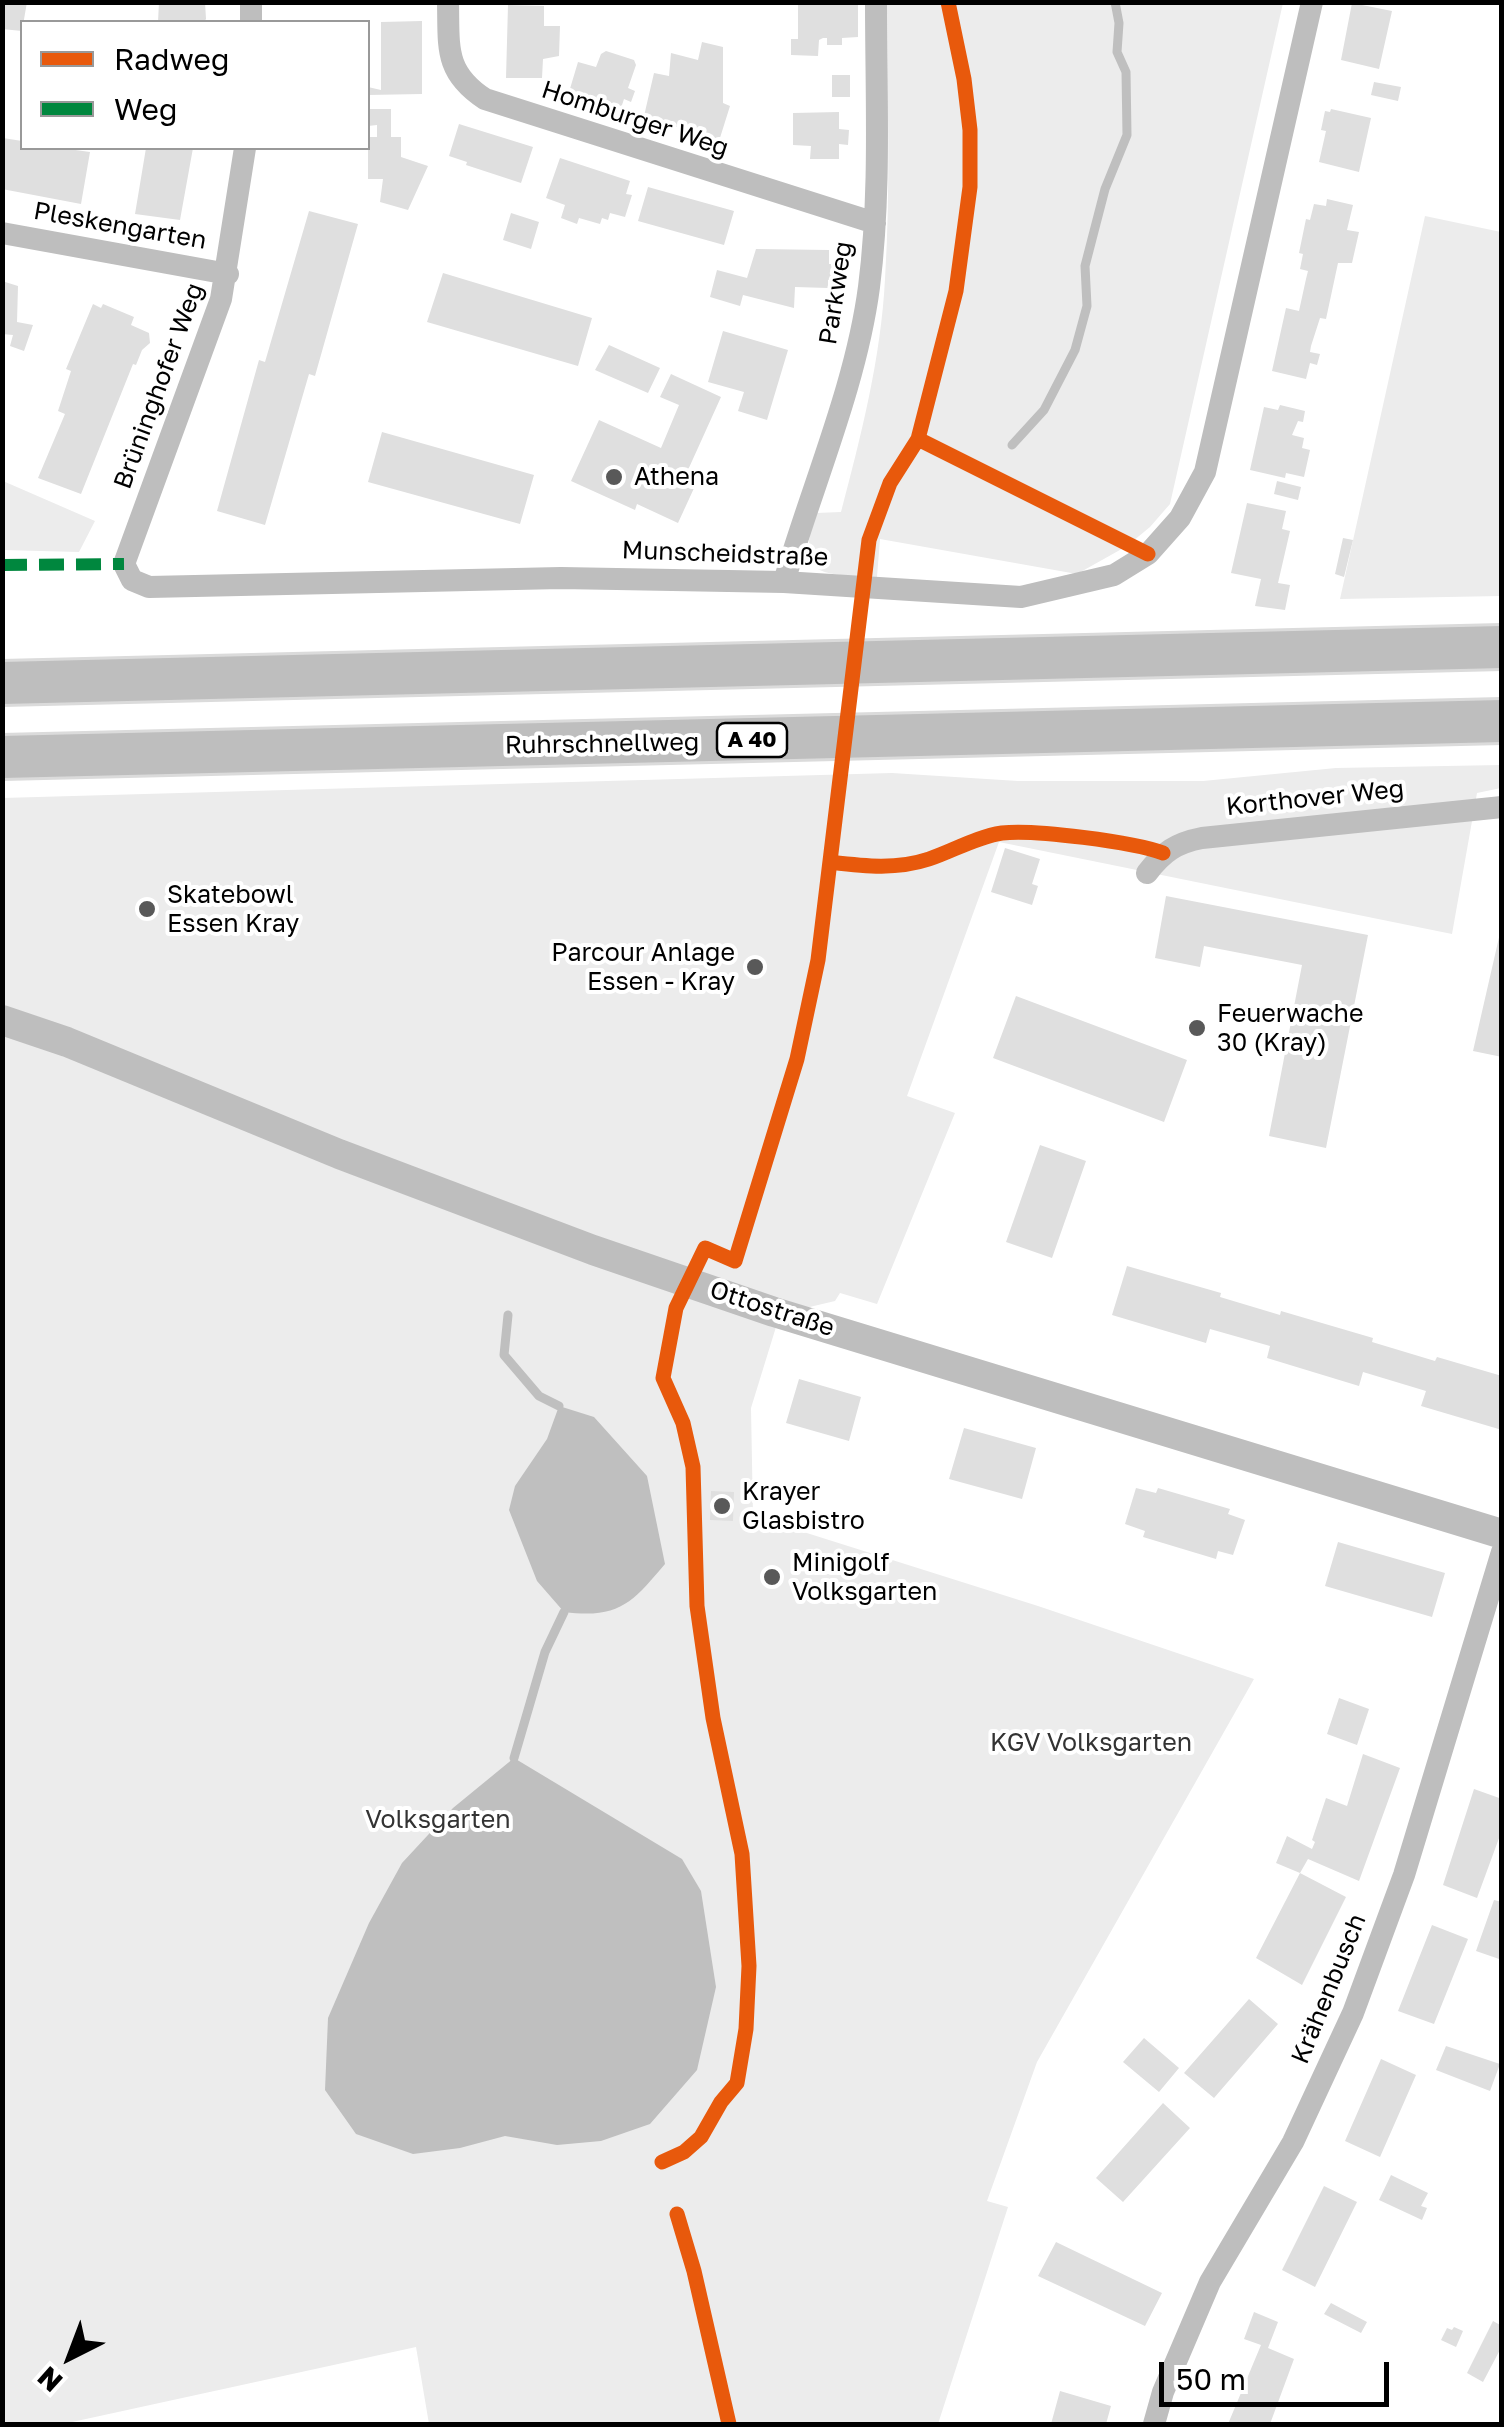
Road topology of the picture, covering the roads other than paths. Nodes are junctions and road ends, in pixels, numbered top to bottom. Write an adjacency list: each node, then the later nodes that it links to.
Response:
1 (448, 2): 5 (street, Homburger Weg)
2 (876, 2): 5 (street, Parkweg)
3 (1312, 2): 9 (street, Munscheidstraße)
4 (246, 150): 7 (street, Brüninghofer Weg)
5 (874, 224): 9 (street, Parkweg)
6 (2, 233): 7 (street, Pleskengarten)
7 (228, 274): 8 (street, Brüninghofer Weg)
8 (132, 580): 9 (street, Munscheidstraße)
9 (784, 582)
10 (1502, 647): 11 (highway)
11 (2, 683)
12 (1502, 722): 13 (highway, Ruhrschnellweg / A 40)
13 (2, 758)
14 (1502, 807): 15 (street, Korthover Weg)
15 (1147, 873)
16 (2, 1020): 17 (street, Ottostraße)
17 (1502, 1534)
18 (1502, 1552): 19 (street, Krähenbusch)
19 (1154, 2424)

